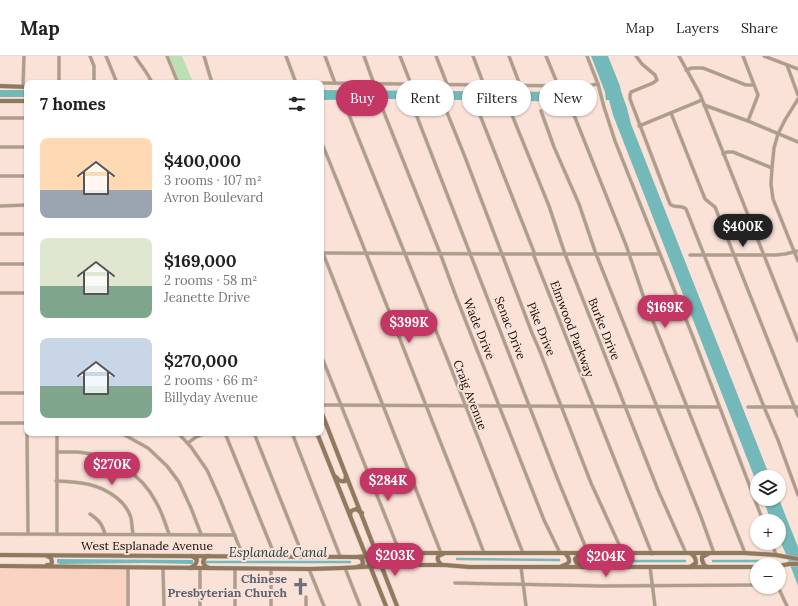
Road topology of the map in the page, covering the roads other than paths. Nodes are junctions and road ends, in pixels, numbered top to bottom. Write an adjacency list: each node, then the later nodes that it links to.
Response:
1 (24, 56): 24 (street)
2 (59, 56): 25 (street)
3 (90, 56): 26 (street)
4 (106, 56): 27 (street)
5 (135, 56): 28 (street)
6 (167, 56): 29 (street)
7 (204, 56): 30 (street)
8 (286, 56): 31 (street)
9 (325, 56): 39 (street)
10 (364, 56): 32 (street)
11 (400, 56): 33 (street)
12 (436, 56): 34 (street)
13 (473, 56): 35 (street)
14 (509, 56): 36 (street)
15 (546, 56): 37 (street)
16 (587, 56): 40 (street)
17 (636, 56): 62 (street)
18 (679, 56): 23 (street)
19 (743, 56): 41 (street)
20 (764, 56): 21 (street)
21 (786, 65): 22 (street); 44 (street)
22 (798, 69)
23 (686, 70): 41 (street); 46 (street)
24 (25, 80)
25 (59, 80)
26 (94, 80)
27 (116, 80)
28 (150, 80)
29 (177, 80)
30 (211, 80)
31 (295, 80)
32 (373, 80)
33 (409, 80)
34 (445, 80)
35 (482, 80)
36 (518, 80)
37 (556, 80)
38 (324, 83): 39 (street)
39 (335, 84)
40 (598, 84): 87 (street)
41 (753, 84): 61 (street)
42 (0, 86): 43 (main road)
43 (24, 86)
44 (798, 95)
45 (798, 98): 63 (street)
46 (702, 100): 49 (street); 50 (street)
47 (0, 101): 48 (main road)
48 (24, 101)
49 (704, 105): 61 (street); 68 (street)
50 (671, 113): 62 (street); 90 (street)
51 (349, 116): 81 (street, Craig Avenue)
52 (385, 116): 79 (street, Wade Drive)
53 (417, 116): 80 (street, Senac Drive)
54 (448, 116): 82 (street, Pike Drive)
55 (480, 116): 83 (street, Elmwood Parkway)
56 (512, 116): 84 (street, Burke Drive)
57 (543, 116): 85 (street)
58 (574, 116): 86 (street)
59 (0, 118): 60 (street)
60 (24, 118)
61 (748, 121): 63 (street)
62 (640, 126): 89 (street)
63 (778, 134): 64 (street); 69 (street)
64 (798, 142)
65 (0, 147): 66 (street)
66 (24, 147)
67 (324, 148): 78 (street)
68 (723, 154): 69 (street); 91 (street)
69 (772, 168): 76 (street)
70 (0, 176): 71 (street)
71 (24, 176)
72 (24, 205): 73 (street)
73 (0, 206)
74 (0, 234): 75 (street)
75 (24, 234)
76 (796, 251): 91 (street); 93 (street)
77 (324, 253): 78 (street)
78 (366, 253): 81 (street); 105 (street)
79 (440, 253): 80 (street); 81 (street); 107 (street, Wade Drive)
80 (471, 253): 82 (street); 108 (street, Senac Drive)
81 (404, 254): 106 (street, Craig Avenue)
82 (502, 254): 83 (street); 109 (street, Pike Drive)
83 (534, 254): 84 (street); 110 (street, Elmwood Parkway)
84 (565, 254): 85 (street); 111 (street, Burke Drive)
85 (596, 254): 86 (street); 112 (street)
86 (629, 254): 87 (street); 113 (street)
87 (659, 254): 114 (street)
88 (690, 255): 89 (street)
89 (705, 255): 90 (street); 116 (street)
90 (734, 255): 91 (street); 117 (street)
91 (764, 255): 98 (street)
92 (324, 258): 104 (street)
93 (798, 261)
94 (0, 264): 95 (street)
95 (24, 264)
96 (0, 293): 97 (street)
97 (24, 293)
98 (798, 341)
99 (324, 362): 103 (street)
100 (0, 393): 101 (street)
101 (24, 393)
102 (324, 405): 103 (street)
103 (341, 405): 104 (street); 150 (street)
104 (383, 405): 105 (street); 151 (street)
105 (425, 405): 106 (street); 153 (street)
106 (464, 406): 107 (street); 154 (street, Craig Avenue)
107 (500, 406): 108 (street); 155 (street, Wade Drive)
108 (530, 406): 109 (street); 157 (street, Senac Drive)
109 (562, 407): 110 (street); 162 (street, Pike Drive)
110 (593, 407): 111 (street); 163 (street, Elmwood Parkway)
111 (625, 407): 112 (street); 158 (street, Burke Drive)
112 (656, 407): 113 (street); 160 (street)
113 (687, 407): 114 (street); 161 (street)
114 (719, 407): 139 (street)
115 (748, 407): 116 (street)
116 (764, 407): 117 (street); 136 (street)
117 (796, 407): 118 (street)
118 (798, 416)
119 (324, 419): 134 (main road)
120 (0, 422): 121 (street)
121 (24, 422)
122 (27, 436): 141 (street)
123 (57, 436): 132 (street)
124 (126, 436): 147 (street)
125 (181, 436): 131 (street)
126 (198, 436): 131 (street)
127 (226, 436): 170 (street)
128 (255, 436): 171 (street)
129 (293, 436): 172 (street)
130 (318, 436): 133 (main road)
131 (188, 444): 148 (street)
132 (56, 452): 135 (street); 146 (street)
133 (333, 472): 134 (main road); 140 (main road)
134 (346, 475): 138 (main road)
135 (56, 481): 143 (street); 145 (street)
136 (798, 495)
137 (90, 514): 144 (street)
138 (362, 514): 140 (main road); 164 (main road)
139 (761, 514)
140 (350, 516): 173 (main road)
141 (28, 533): 142 (street); 143 (street)
142 (0, 534)
143 (57, 534): 144 (street)
144 (105, 534): 145 (street)
145 (132, 534): 146 (street)
146 (169, 534): 147 (street)
147 (201, 534): 148 (street)
148 (234, 535): 169 (street)
149 (774, 550): 165 (street)
150 (400, 553): 151 (main road, West Esplanade Avenue); 164 (main road, West Esplanade Avenue)
151 (441, 553): 152 (main road, West Esplanade Avenue)
152 (447, 553): 153 (main road, West Esplanade Avenue); 179 (main road)
153 (484, 553): 154 (main road, West Esplanade Avenue)
154 (523, 553): 155 (main road, West Esplanade Avenue)
155 (560, 553): 156 (main road, West Esplanade Avenue)
156 (565, 553): 157 (main road, West Esplanade Avenue); 186 (main road)
157 (587, 553): 162 (main road, West Esplanade Avenue); 187 (main road)
158 (688, 553): 159 (main road, West Esplanade Avenue); 163 (main road, West Esplanade Avenue); 199 (main road)
159 (708, 553): 160 (main road, West Esplanade Avenue); 200 (main road)
160 (714, 553): 161 (main road, West Esplanade Avenue)
161 (745, 553): 165 (main road, West Esplanade Avenue)
162 (622, 554): 163 (main road, West Esplanade Avenue)
163 (652, 554)
164 (377, 555): 173 (main road, West Esplanade Avenue); 182 (main road); 183 (main road)
165 (776, 555): 176 (main road, West Esplanade Avenue)
166 (47, 556): 167 (main road, West Esplanade Avenue); 174 (main road, West Esplanade Avenue); 181 (main road)
167 (190, 556): 168 (main road, West Esplanade Avenue); 191 (main road)
168 (208, 556): 169 (main road, West Esplanade Avenue); 193 (main road)
169 (243, 556): 170 (main road, West Esplanade Avenue)
170 (276, 556): 171 (main road, West Esplanade Avenue)
171 (303, 556): 172 (main road, West Esplanade Avenue)
172 (340, 556): 175 (main road, West Esplanade Avenue)
173 (366, 556): 175 (main road, West Esplanade Avenue); 182 (main road)
174 (0, 557)
175 (357, 557): 198 (main road)
176 (798, 559)
177 (798, 564): 180 (main road)
178 (0, 565): 181 (main road, West Esplanade Avenue)
179 (442, 565): 183 (main road, West Esplanade Avenue); 185 (main road, West Esplanade Avenue)
180 (786, 565)
181 (37, 566): 184 (main road, West Esplanade Avenue)
182 (370, 566): 183 (main road, West Esplanade Avenue); 198 (main road, West Esplanade Avenue); 216 (main road)
183 (382, 566): 207 (main road)
184 (128, 567): 190 (main road, West Esplanade Avenue); 208 (street)
185 (521, 567): 186 (main road, West Esplanade Avenue); 202 (street)
186 (558, 567): 187 (main road, West Esplanade Avenue)
187 (580, 567): 188 (main road, West Esplanade Avenue)
188 (650, 567): 199 (main road, West Esplanade Avenue); 204 (street)
189 (750, 567): 200 (main road, West Esplanade Avenue)
190 (163, 568): 191 (main road, West Esplanade Avenue); 209 (street)
191 (190, 568): 192 (main road, West Esplanade Avenue)
192 (200, 568): 193 (main road, West Esplanade Avenue); 210 (street)
193 (209, 568): 194 (main road, West Esplanade Avenue)
194 (235, 568): 195 (main road, West Esplanade Avenue); 211 (street)
195 (271, 568): 196 (main road, West Esplanade Avenue); 212 (street)
196 (308, 568): 197 (main road, West Esplanade Avenue); 214 (street)
197 (345, 568): 198 (main road, West Esplanade Avenue); 215 (street)
198 (355, 568)
199 (688, 568): 200 (main road, West Esplanade Avenue)
200 (710, 568)
201 (455, 584): 202 (street)
202 (524, 584): 204 (street); 217 (street)
203 (750, 584): 204 (street)
204 (652, 585): 218 (street)
205 (781, 594): 219 (street)
206 (306, 597): 213 (street)
207 (397, 605)
208 (128, 606)
209 (164, 606)
210 (200, 606)
211 (235, 606)
212 (270, 606)
213 (306, 606)
214 (324, 606)
215 (360, 606)
216 (386, 606)
217 (526, 606)
218 (655, 606)
219 (787, 606)

